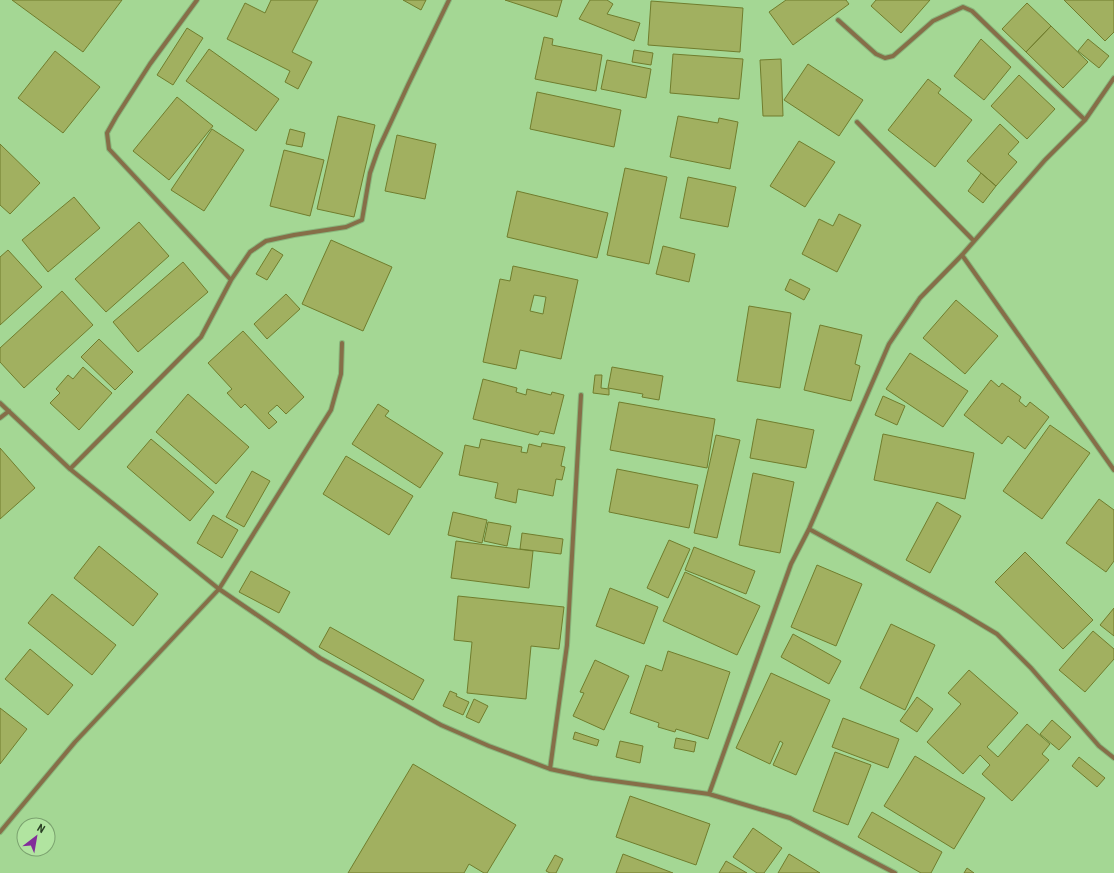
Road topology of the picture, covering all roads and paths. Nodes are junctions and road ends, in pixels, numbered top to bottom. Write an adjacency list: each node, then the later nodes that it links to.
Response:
1 (197, 0): 9 (street)
2 (449, 0): 9 (street)
3 (838, 20): 5 (street)
4 (1114, 78): 5 (street)
5 (1086, 120): 7 (street)
6 (857, 122): 7 (street)
7 (974, 241): 8 (street)
8 (962, 255): 16 (street); 17 (street)
9 (231, 280): 15 (street)
10 (342, 343): 18 (street)
11 (581, 395): 20 (street)
12 (0, 403): 13 (street)
13 (9, 411): 14 (street); 15 (street)
14 (0, 418)
15 (70, 469): 18 (street)
16 (1114, 470)
17 (809, 529): 19 (street); 21 (street)
18 (219, 589): 20 (street); 22 (street)
19 (1114, 758)
20 (550, 769): 21 (street)
21 (709, 794): 23 (street)
22 (0, 832)
23 (895, 873)

